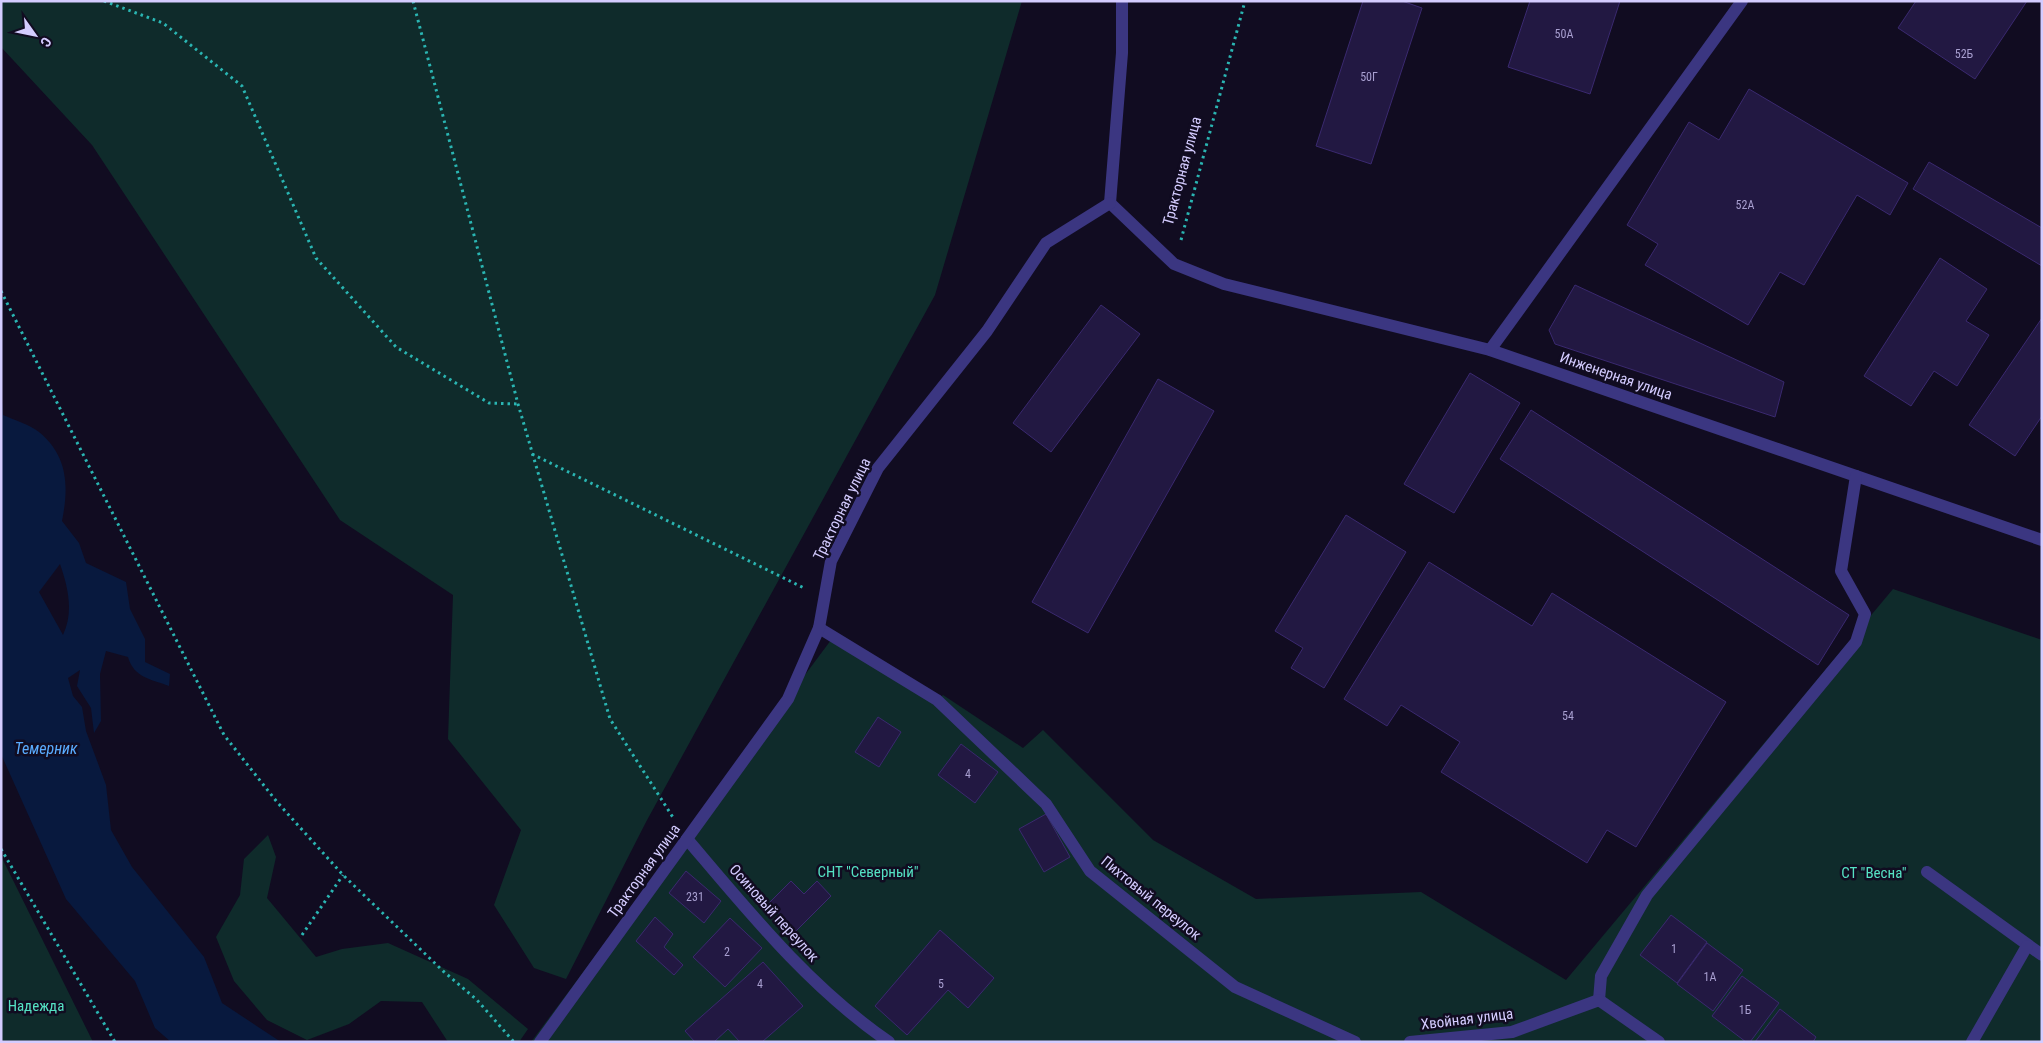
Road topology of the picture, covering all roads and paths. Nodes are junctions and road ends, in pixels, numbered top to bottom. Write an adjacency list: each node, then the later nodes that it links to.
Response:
1 (104, 1): 10 (path)
2 (413, 1): 10 (path)
3 (1122, 1): 6 (street)
4 (1245, 1): 7 (path, Тракторная улица)
5 (1742, 1): 9 (street)
6 (1110, 203): 7 (street, Тракторная улица); 14 (street, Тракторная улица)
7 (1174, 264): 9 (street, Инженерная улица)
8 (1, 291): 19 (path)
9 (1490, 350): 12 (street, Инженерная улица)
10 (518, 404): 11 (path)
11 (532, 454): 14 (path); 16 (path)
12 (1856, 476): 13 (street, Инженерная улица); 23 (street)
13 (2042, 540)
14 (824, 598): 15 (street, Тракторная улица)
15 (819, 628): 16 (street, Тракторная улица); 28 (street, Пихтовый переулок)
16 (687, 839): 26 (street, Тракторная улица); 27 (street, Осиновый переулок)
17 (1, 849): 24 (path)
18 (1928, 872): 21 (street)
19 (343, 875): 20 (path); 25 (path)
20 (302, 935)
21 (2027, 946): 22 (street); 31 (street)
22 (2042, 955)
23 (1599, 1000): 29 (street, Хвойная улица); 30 (street)
24 (116, 1042)
25 (514, 1042)
26 (540, 1042)
27 (889, 1042)
28 (1355, 1042)
29 (1410, 1042)
30 (1659, 1042)
31 (1972, 1042)

